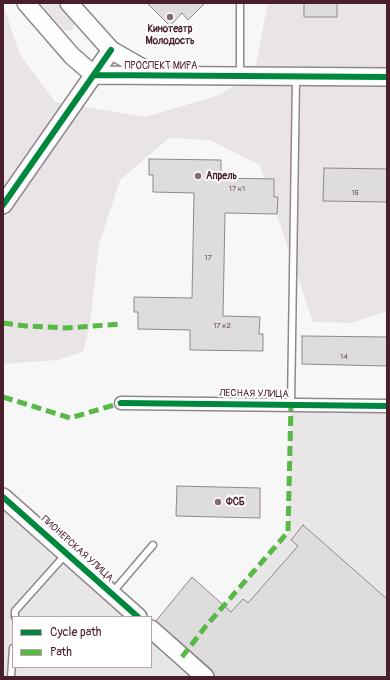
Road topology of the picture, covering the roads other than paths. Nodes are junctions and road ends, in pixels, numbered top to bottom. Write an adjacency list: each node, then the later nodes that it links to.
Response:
1 (26, 3): 5 (street)
2 (69, 3): 4 (street)
3 (240, 3): 7 (lane)
4 (111, 50): 5 (street); 6 (street)
5 (94, 75): 6 (street, ПРОСПЕКТ МИРА); 10 (street)
6 (157, 76): 7 (street, ПРОСПЕКТ МИРА)
7 (240, 76): 8 (street, ПРОСПЕКТ МИРА)
8 (296, 77): 9 (street, ПРОСПЕКТ МИРА); 12 (lane)
9 (387, 78)
10 (3, 205)
11 (121, 403): 12 (street, ЛЕСНАЯ УЛИЦА)
12 (291, 405): 13 (street, ЛЕСНАЯ УЛИЦА)
13 (387, 406)
14 (3, 497): 16 (street, ПИОНЕРСКАЯ УЛИЦА)
15 (153, 545): 17 (lane)
16 (66, 553): 17 (street, ПИОНЕРСКАЯ УЛИЦА); 18 (lane)
17 (112, 594): 19 (street, ПИОНЕРСКАЯ УЛИЦА)
18 (15, 616)
19 (137, 616)
20 (152, 630): 23 (street)
21 (12, 662): 22 (lane)
22 (11, 677)
23 (205, 677)

